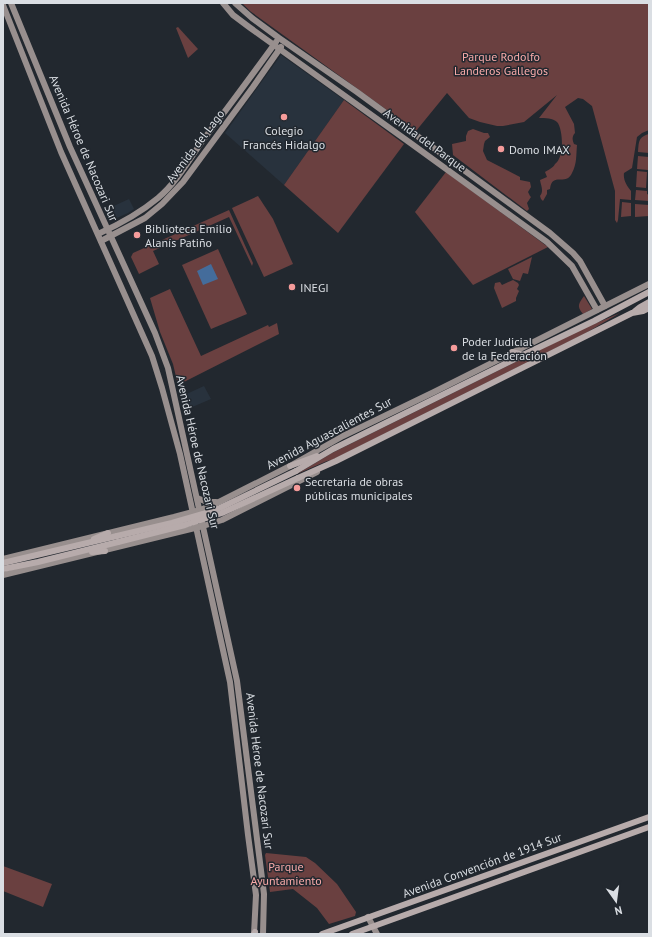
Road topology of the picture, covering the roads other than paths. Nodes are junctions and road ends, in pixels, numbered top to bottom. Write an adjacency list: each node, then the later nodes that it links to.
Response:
1 (11, 3): 7 (street, Avenida Héroe de Nacozari Sur)
2 (223, 3): 6 (street, Avenida del Parque)
3 (235, 3): 5 (street, Avenida del Parque)
4 (3, 5): 8 (street, Avenida Héroe de Nacozari Sur)
5 (282, 40): 6 (street, Avenida del Lago); 15 (street, Avenida del Parque)
6 (277, 47): 7 (street, Avenida del Lago); 9 (street, Avenida del Lago); 17 (street, Avenida del Parque)
7 (108, 230): 8 (street, Avenida del Lago); 9 (street, Avenida Héroe de Nacozari Sur)
8 (98, 234): 10 (street, Avenida Héroe de Nacozari Sur)
9 (110, 236): 10 (street, Avenida del Lago); 28 (street, Avenida Héroe de Nacozari Sur)
10 (101, 241): 32 (street, Avenida Héroe de Nacozari Sur)
11 (649, 284): 15 (street, Avenida Aguascalientes Sur)
12 (649, 292): 19 (main road, Avenida Aguascalientes Sur)
13 (649, 297): 19 (main road, Avenida Aguascalientes Sur)
14 (649, 302): 18 (main road, Avenida Aguascalientes Sur)
15 (605, 306): 17 (street, Avenida Aguascalientes Sur)
16 (649, 308): 18 (main road, Avenida Aguascalientes Sur)
17 (597, 310): 20 (street, Avenida Aguascalientes Sur)
18 (632, 313): 25 (main road, Avenida Aguascalientes Sur)
19 (594, 321): 21 (main road, Avenida Aguascalientes Sur)
20 (512, 352): 21 (main road); 22 (street, Avenida Aguascalientes Sur)
21 (523, 355): 23 (main road, Avenida Aguascalientes Sur)
22 (443, 387): 23 (main road); 26 (street, Avenida Aguascalientes Sur)
23 (446, 393): 24 (main road, Avenida Aguascalientes Sur)
24 (333, 449): 26 (main road); 27 (main road, Avenida Aguascalientes Sur)
25 (336, 460): 27 (main road, Avenida Aguascalientes Sur); 34 (street, Avenida Aguascalientes Sur)
26 (290, 466): 29 (street, Avenida Aguascalientes Sur)
27 (297, 474): 39 (main road, Avenida Aguascalientes Sur, bridge)
28 (197, 498): 29 (street); 31 (street, Avenida Héroe de Nacozari Sur)
29 (223, 500): 30 (street, Avenida Aguascalientes Sur)
30 (215, 504): 31 (street, Avenida Aguascalientes Sur); 34 (street)
31 (200, 510): 32 (street, Avenida Aguascalientes Sur); 35 (street, Avenida Héroe de Nacozari Sur)
32 (193, 512): 33 (street, Avenida Aguascalientes Sur); 36 (street, Avenida Héroe de Nacozari Sur)
33 (182, 515): 37 (street); 38 (street, Avenida Aguascalientes Sur)
34 (222, 520): 35 (street, Avenida Aguascalientes Sur)
35 (203, 526): 36 (street, Avenida Aguascalientes Sur); 47 (street, Avenida Héroe de Nacozari Sur)
36 (196, 528): 37 (street, Avenida Aguascalientes Sur); 46 (street, Avenida Héroe de Nacozari Sur)
37 (188, 530): 40 (street, Avenida Aguascalientes Sur)
38 (108, 533): 39 (main road); 42 (street, Avenida Aguascalientes Sur)
39 (81, 548): 40 (main road); 41 (main road, Avenida Aguascalientes Sur)
40 (105, 550): 45 (street, Avenida Aguascalientes Sur)
41 (38, 558): 43 (main road, Avenida Aguascalientes Sur); 44 (main road, Avenida Aguascalientes Sur)
42 (3, 559)
43 (3, 563)
44 (3, 569)
45 (3, 575)
46 (230, 682): 47 (street); 53 (street, Avenida Héroe de Nacozari Sur)
47 (240, 704): 54 (street, Avenida Héroe de Nacozari Sur)
48 (649, 816): 50 (main road, Avenida Convención de 1914 Sur)
49 (649, 827): 51 (main road, Avenida Convención de 1914 Sur)
50 (368, 917): 51 (street); 52 (main road, Avenida Convención de 1914 Sur)
51 (373, 926): 56 (main road, Avenida Convención de 1914 Sur); 57 (street)
52 (335, 932): 55 (main road, Avenida Convención de 1914 Sur)
53 (254, 933)
54 (264, 934)
55 (322, 934)
56 (352, 934)
57 (377, 934)

